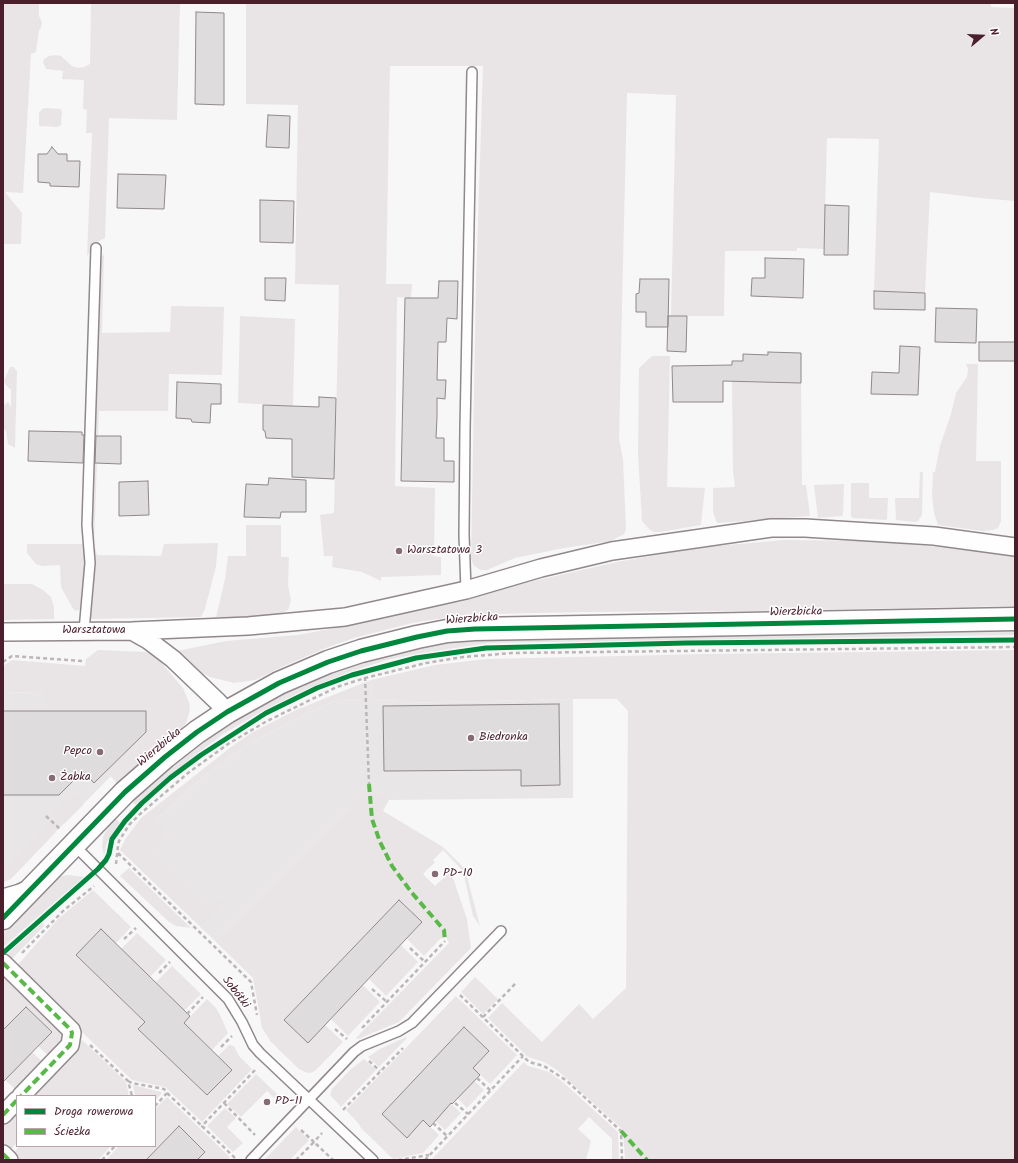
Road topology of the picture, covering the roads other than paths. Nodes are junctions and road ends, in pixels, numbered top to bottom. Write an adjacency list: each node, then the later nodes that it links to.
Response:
1 (472, 72): 4 (lane)
2 (96, 248): 6 (lane)
3 (1015, 547): 4 (street)
4 (466, 590): 7 (street)
5 (1015, 619): 9 (street, Wierzbicka)
6 (84, 631): 7 (street, Warsztatowa); 8 (street, Warsztatowa)
7 (132, 631): 9 (street, Warsztatowa)
8 (3, 632)
9 (227, 712): 10 (street, Wierzbicka)
10 (68, 838): 11 (street, Wierzbicka); 17 (lane, Sobótki)
11 (34, 886): 12 (street); 13 (street, Wierzbicka)
12 (3, 898)
13 (3, 918)
14 (501, 931): 17 (lane)
15 (5, 965): 16 (street)
16 (22, 1095)
17 (310, 1099): 22 (lane); 23 (lane, Sobótki)
18 (16, 1101): 19 (street)
19 (3, 1114)
20 (3, 1154): 21 (street)
21 (9, 1160)
22 (251, 1160)
23 (373, 1160)

